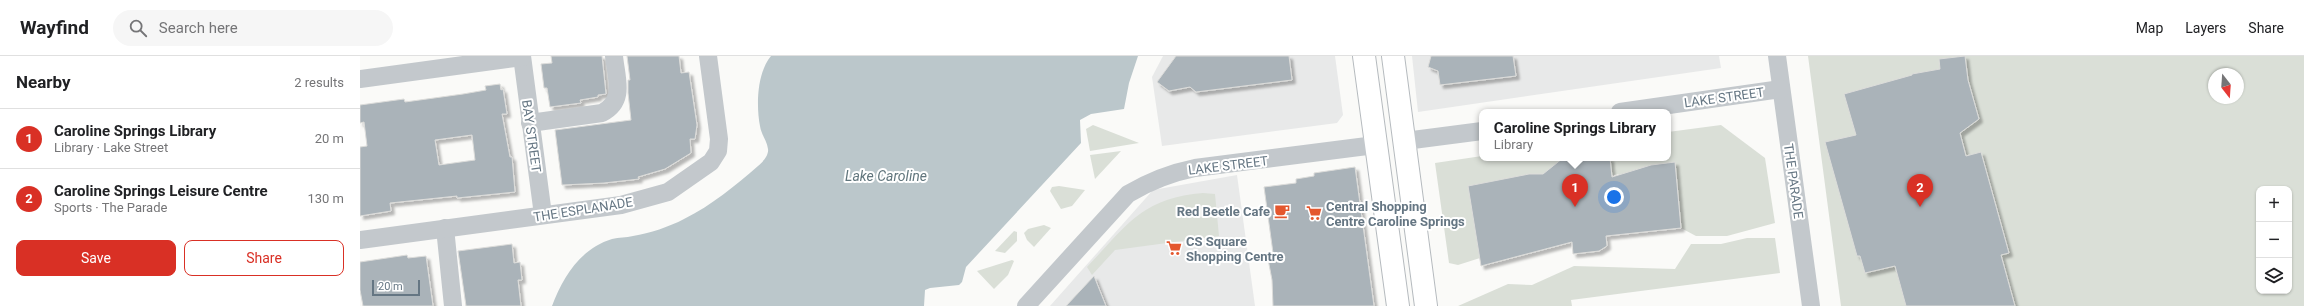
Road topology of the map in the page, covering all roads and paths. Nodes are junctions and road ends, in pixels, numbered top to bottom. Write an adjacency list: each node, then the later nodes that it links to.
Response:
1 (614, 56): 10 (street)
2 (708, 56): 14 (street, THE ESPLANADE)
3 (1364, 56): 13 (main road)
4 (1393, 56): 12 (main road)
5 (1777, 56): 8 (street, THE PARADE)
6 (522, 57): 7 (street); 10 (street, BAY STREET)
7 (360, 79)
8 (1781, 89): 9 (street, LAKE STREET); 21 (street, THE PARADE)
9 (1641, 109)
10 (530, 123): 14 (street, BAY STREET)
11 (1479, 131): 12 (street, LAKE STREET)
12 (1405, 141): 13 (main road, LAKE STREET); 20 (main road)
13 (1375, 145): 18 (street, LAKE STREET); 19 (main road)
14 (543, 215): 15 (street, THE ESPLANADE)
15 (444, 228): 16 (street, THE ESPLANADE); 17 (street)
16 (360, 240)
17 (453, 306)
18 (1026, 306)
19 (1398, 306)
20 (1426, 306)
21 (1810, 306)

